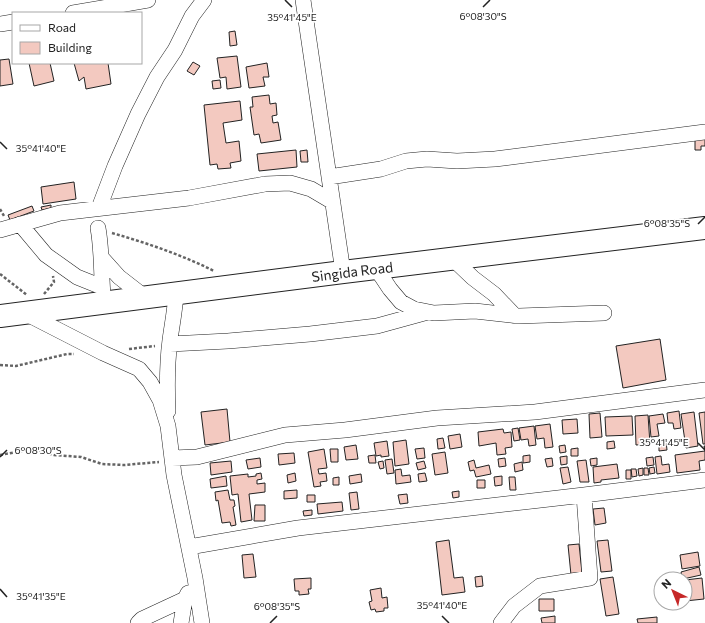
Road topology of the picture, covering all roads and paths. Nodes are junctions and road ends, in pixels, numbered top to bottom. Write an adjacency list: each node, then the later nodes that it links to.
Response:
1 (148, 0): 4 (street)
2 (204, 0): 10 (street)
3 (303, 0): 8 (street)
4 (79, 12)
5 (12, 22): 6 (street)
6 (0, 24)
7 (705, 132): 8 (street)
8 (329, 178): 9 (street)
9 (333, 202): 10 (street); 20 (street)
10 (99, 208): 11 (street)
11 (20, 224): 14 (street); 16 (street)
12 (98, 228): 15 (street); 19 (path)
13 (705, 228): 17 (highway, Singida Road)
14 (0, 230)
15 (101, 257): 23 (street); 24 (street)
16 (50, 258): 23 (street); 25 (path)
17 (452, 258): 18 (highway, Singida Road); 29 (street)
18 (376, 268): 20 (highway, Singida Road); 26 (street)
19 (215, 271)
20 (343, 272): 22 (highway, Singida Road)
21 (0, 274): 25 (path)
22 (176, 294): 24 (highway, Singida Road); 30 (street)
23 (103, 295): 24 (highway, Singida Road); 25 (highway, Singida Road)
24 (146, 298)
25 (34, 312): 28 (highway, Singida Road); 31 (street)
26 (428, 312): 29 (street); 30 (street)
27 (604, 313): 29 (street)
28 (0, 316)
29 (515, 316)
30 (170, 344): 31 (path); 34 (street)
31 (103, 353): 32 (path); 34 (street)
32 (0, 365)
33 (705, 390): 36 (street)
34 (168, 426): 36 (street)
35 (0, 455): 36 (path)
36 (172, 458): 39 (street)
37 (705, 480): 38 (street)
38 (584, 495): 39 (street); 45 (street)
39 (189, 547): 40 (street)
40 (195, 578): 41 (street); 44 (street)
41 (185, 599): 42 (street); 43 (street)
42 (138, 623)
43 (181, 623)
44 (202, 623)
45 (501, 623)

